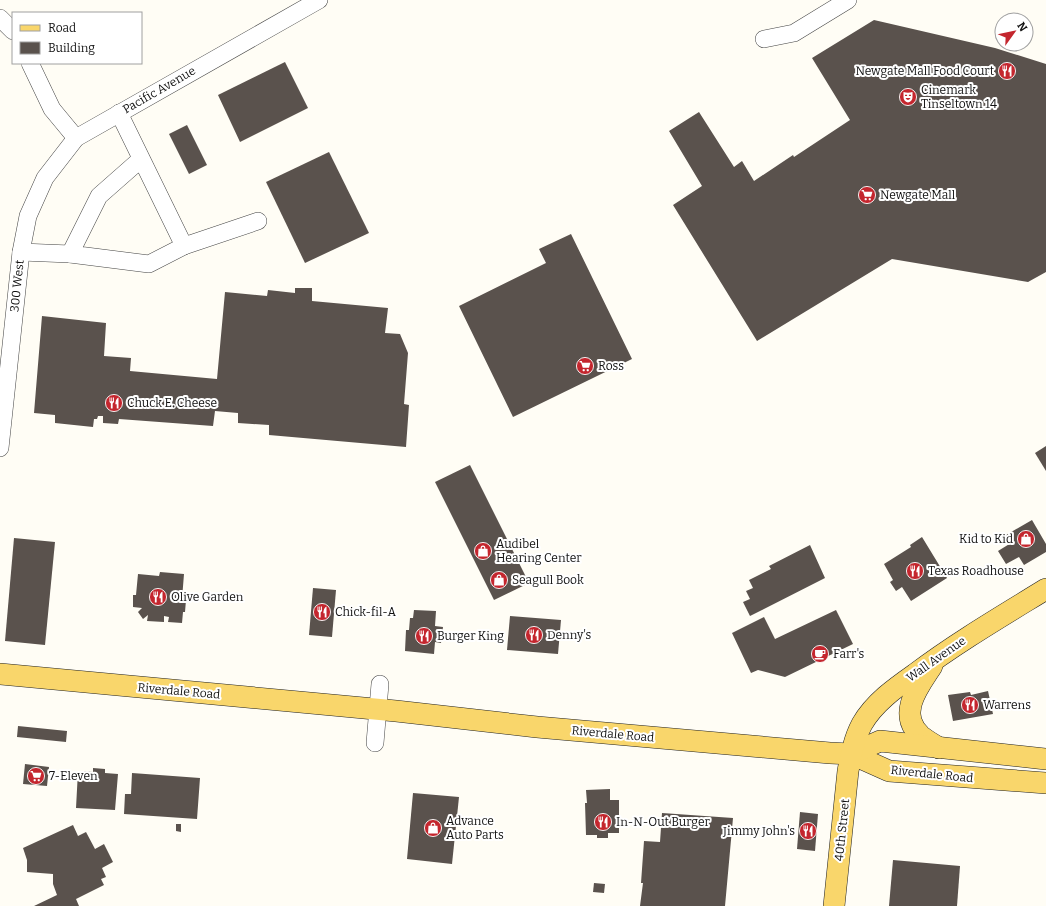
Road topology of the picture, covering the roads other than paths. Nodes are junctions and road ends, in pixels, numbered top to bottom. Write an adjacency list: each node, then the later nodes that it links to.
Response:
1 (319, 0): 7 (street, Pacific Avenue)
2 (848, 0): 5 (street)
3 (0, 18): 4 (street)
4 (12, 30)
5 (764, 39)
6 (30, 64): 8 (street)
7 (119, 113): 8 (street, Pacific Avenue); 9 (street)
8 (76, 138): 12 (street, 300 West)
9 (141, 159): 11 (street); 13 (street)
10 (258, 220): 11 (street)
11 (184, 246): 13 (street)
12 (20, 252): 13 (street); 14 (street, 300 West)
13 (70, 254)
14 (0, 448)
15 (1046, 589): 16 (main road, Wall Avenue)
16 (940, 655): 21 (main road); 22 (main road, Wall Avenue)
17 (0, 674): 19 (main road, Riverdale Road)
18 (380, 684): 19 (street)
19 (387, 711): 20 (street); 22 (main road, Riverdale Road)
20 (374, 743)
21 (940, 748): 22 (main road); 23 (main road)
22 (851, 754): 24 (main road, Riverdale Road); 25 (main road, 40th Street)
23 (1046, 759)
24 (1046, 783)
25 (834, 906)

